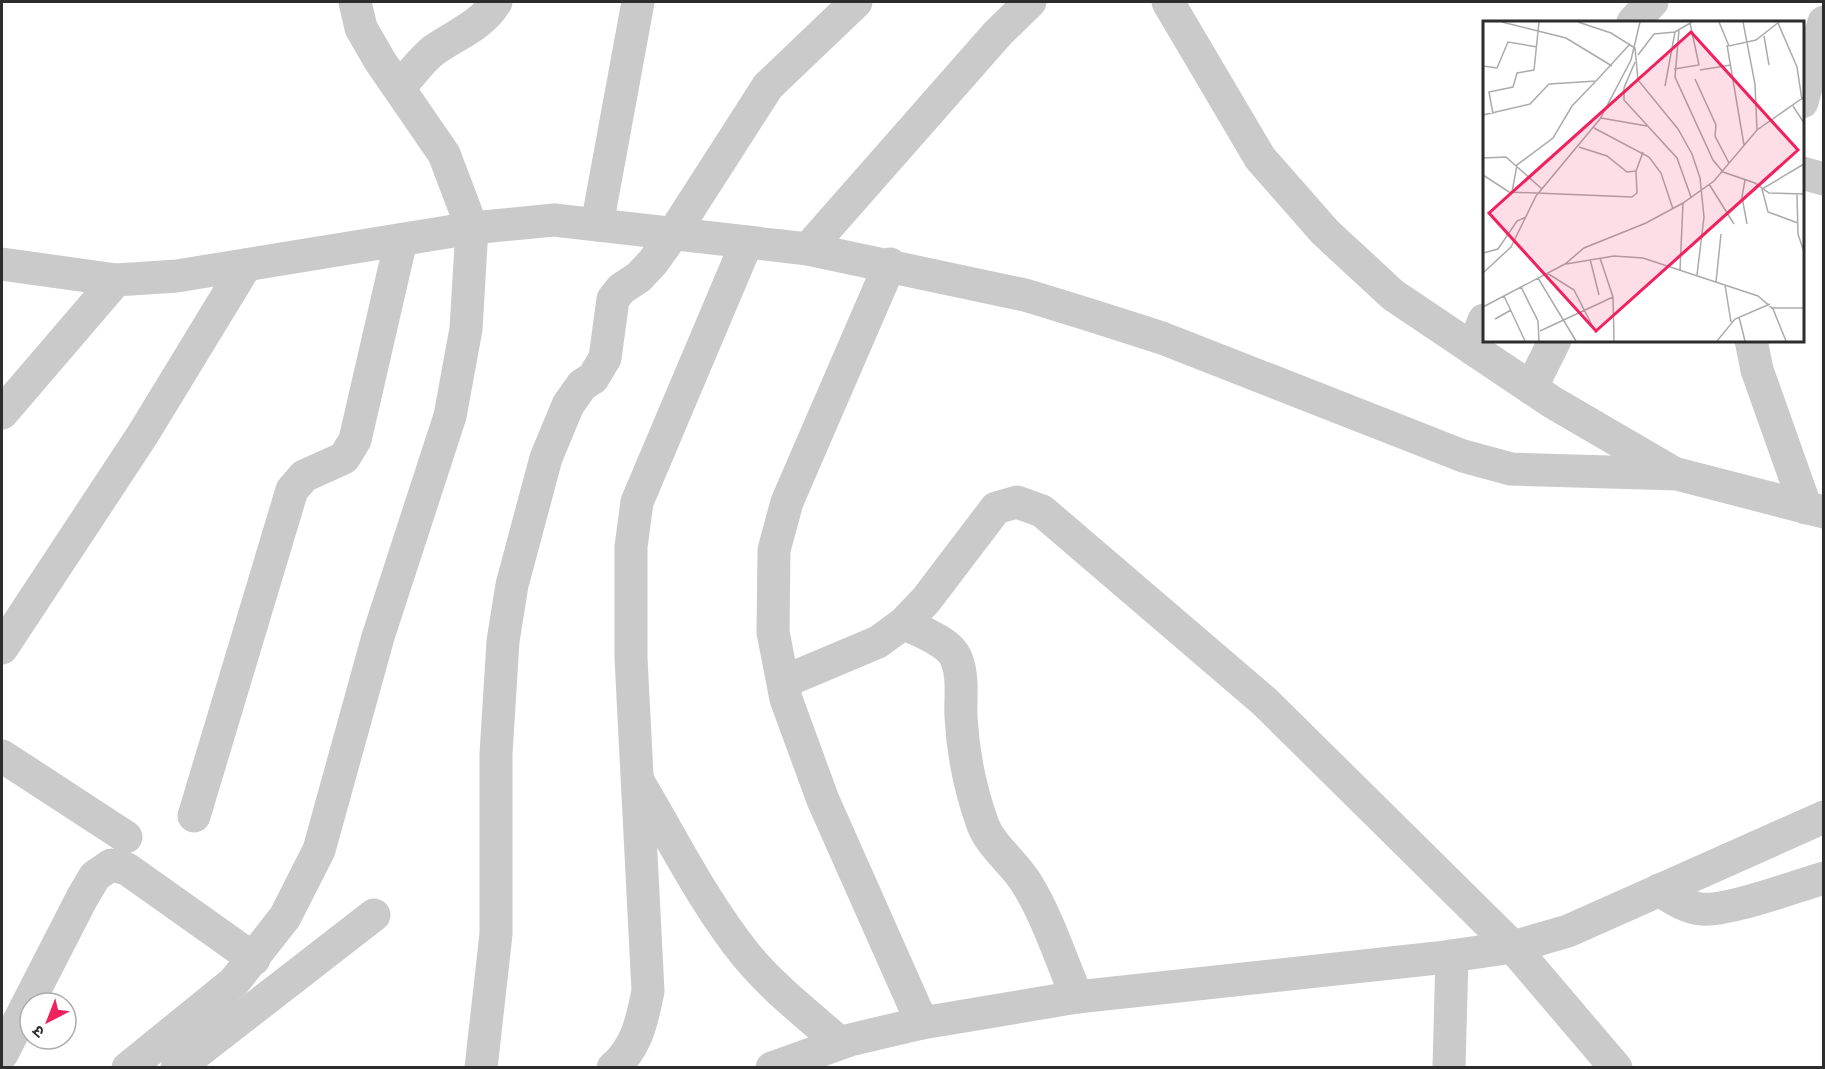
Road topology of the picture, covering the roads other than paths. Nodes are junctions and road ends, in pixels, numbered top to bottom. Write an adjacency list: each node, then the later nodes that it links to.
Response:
1 (355, 2): 10 (street)
2 (496, 2): 10 (street)
3 (638, 2): 14 (street)
4 (856, 2): 16 (street)
5 (1030, 2): 19 (street)
6 (1168, 2): 24 (street)
7 (1652, 2): 8 (street)
8 (1634, 21)
9 (1824, 22): 11 (street)
10 (399, 88): 15 (street)
11 (1804, 98)
12 (1804, 173): 13 (street)
13 (1824, 179)
14 (597, 225): 15 (street); 16 (street)
15 (472, 228): 17 (street); 45 (street)
16 (673, 234): 18 (street); 52 (street)
17 (401, 240): 22 (street); 37 (street)
18 (747, 242): 19 (street); 36 (street)
19 (808, 249): 21 (street)
20 (2, 264): 23 (street)
21 (890, 264): 30 (street); 34 (street)
22 (246, 265): 23 (street); 33 (street)
23 (116, 280): 29 (street)
24 (1479, 335)
25 (1486, 342): 28 (street)
26 (1554, 342): 28 (street)
27 (1751, 342): 31 (street)
28 (1531, 388): 30 (street)
29 (2, 413)
30 (1677, 474): 31 (street)
31 (1815, 510)
32 (904, 623): 34 (street); 43 (street); 46 (street)
33 (2, 648)
34 (783, 682): 47 (street)
35 (2, 756): 39 (street)
36 (637, 780): 48 (street); 53 (street)
37 (194, 816)
38 (1824, 817): 41 (street)
39 (126, 837)
40 (1824, 878): 41 (street)
41 (1659, 890): 43 (street)
42 (374, 915): 51 (street)
43 (1513, 947): 44 (street); 56 (street)
44 (1452, 956): 46 (street); 55 (street)
45 (254, 959): 49 (street); 50 (street)
46 (1077, 997): 47 (street)
47 (922, 1023): 48 (street)
48 (840, 1043): 54 (street)
49 (2, 1054)
50 (129, 1068)
51 (177, 1068)
52 (481, 1068)
53 (613, 1068)
54 (772, 1068)
55 (1449, 1068)
56 (1616, 1068)

